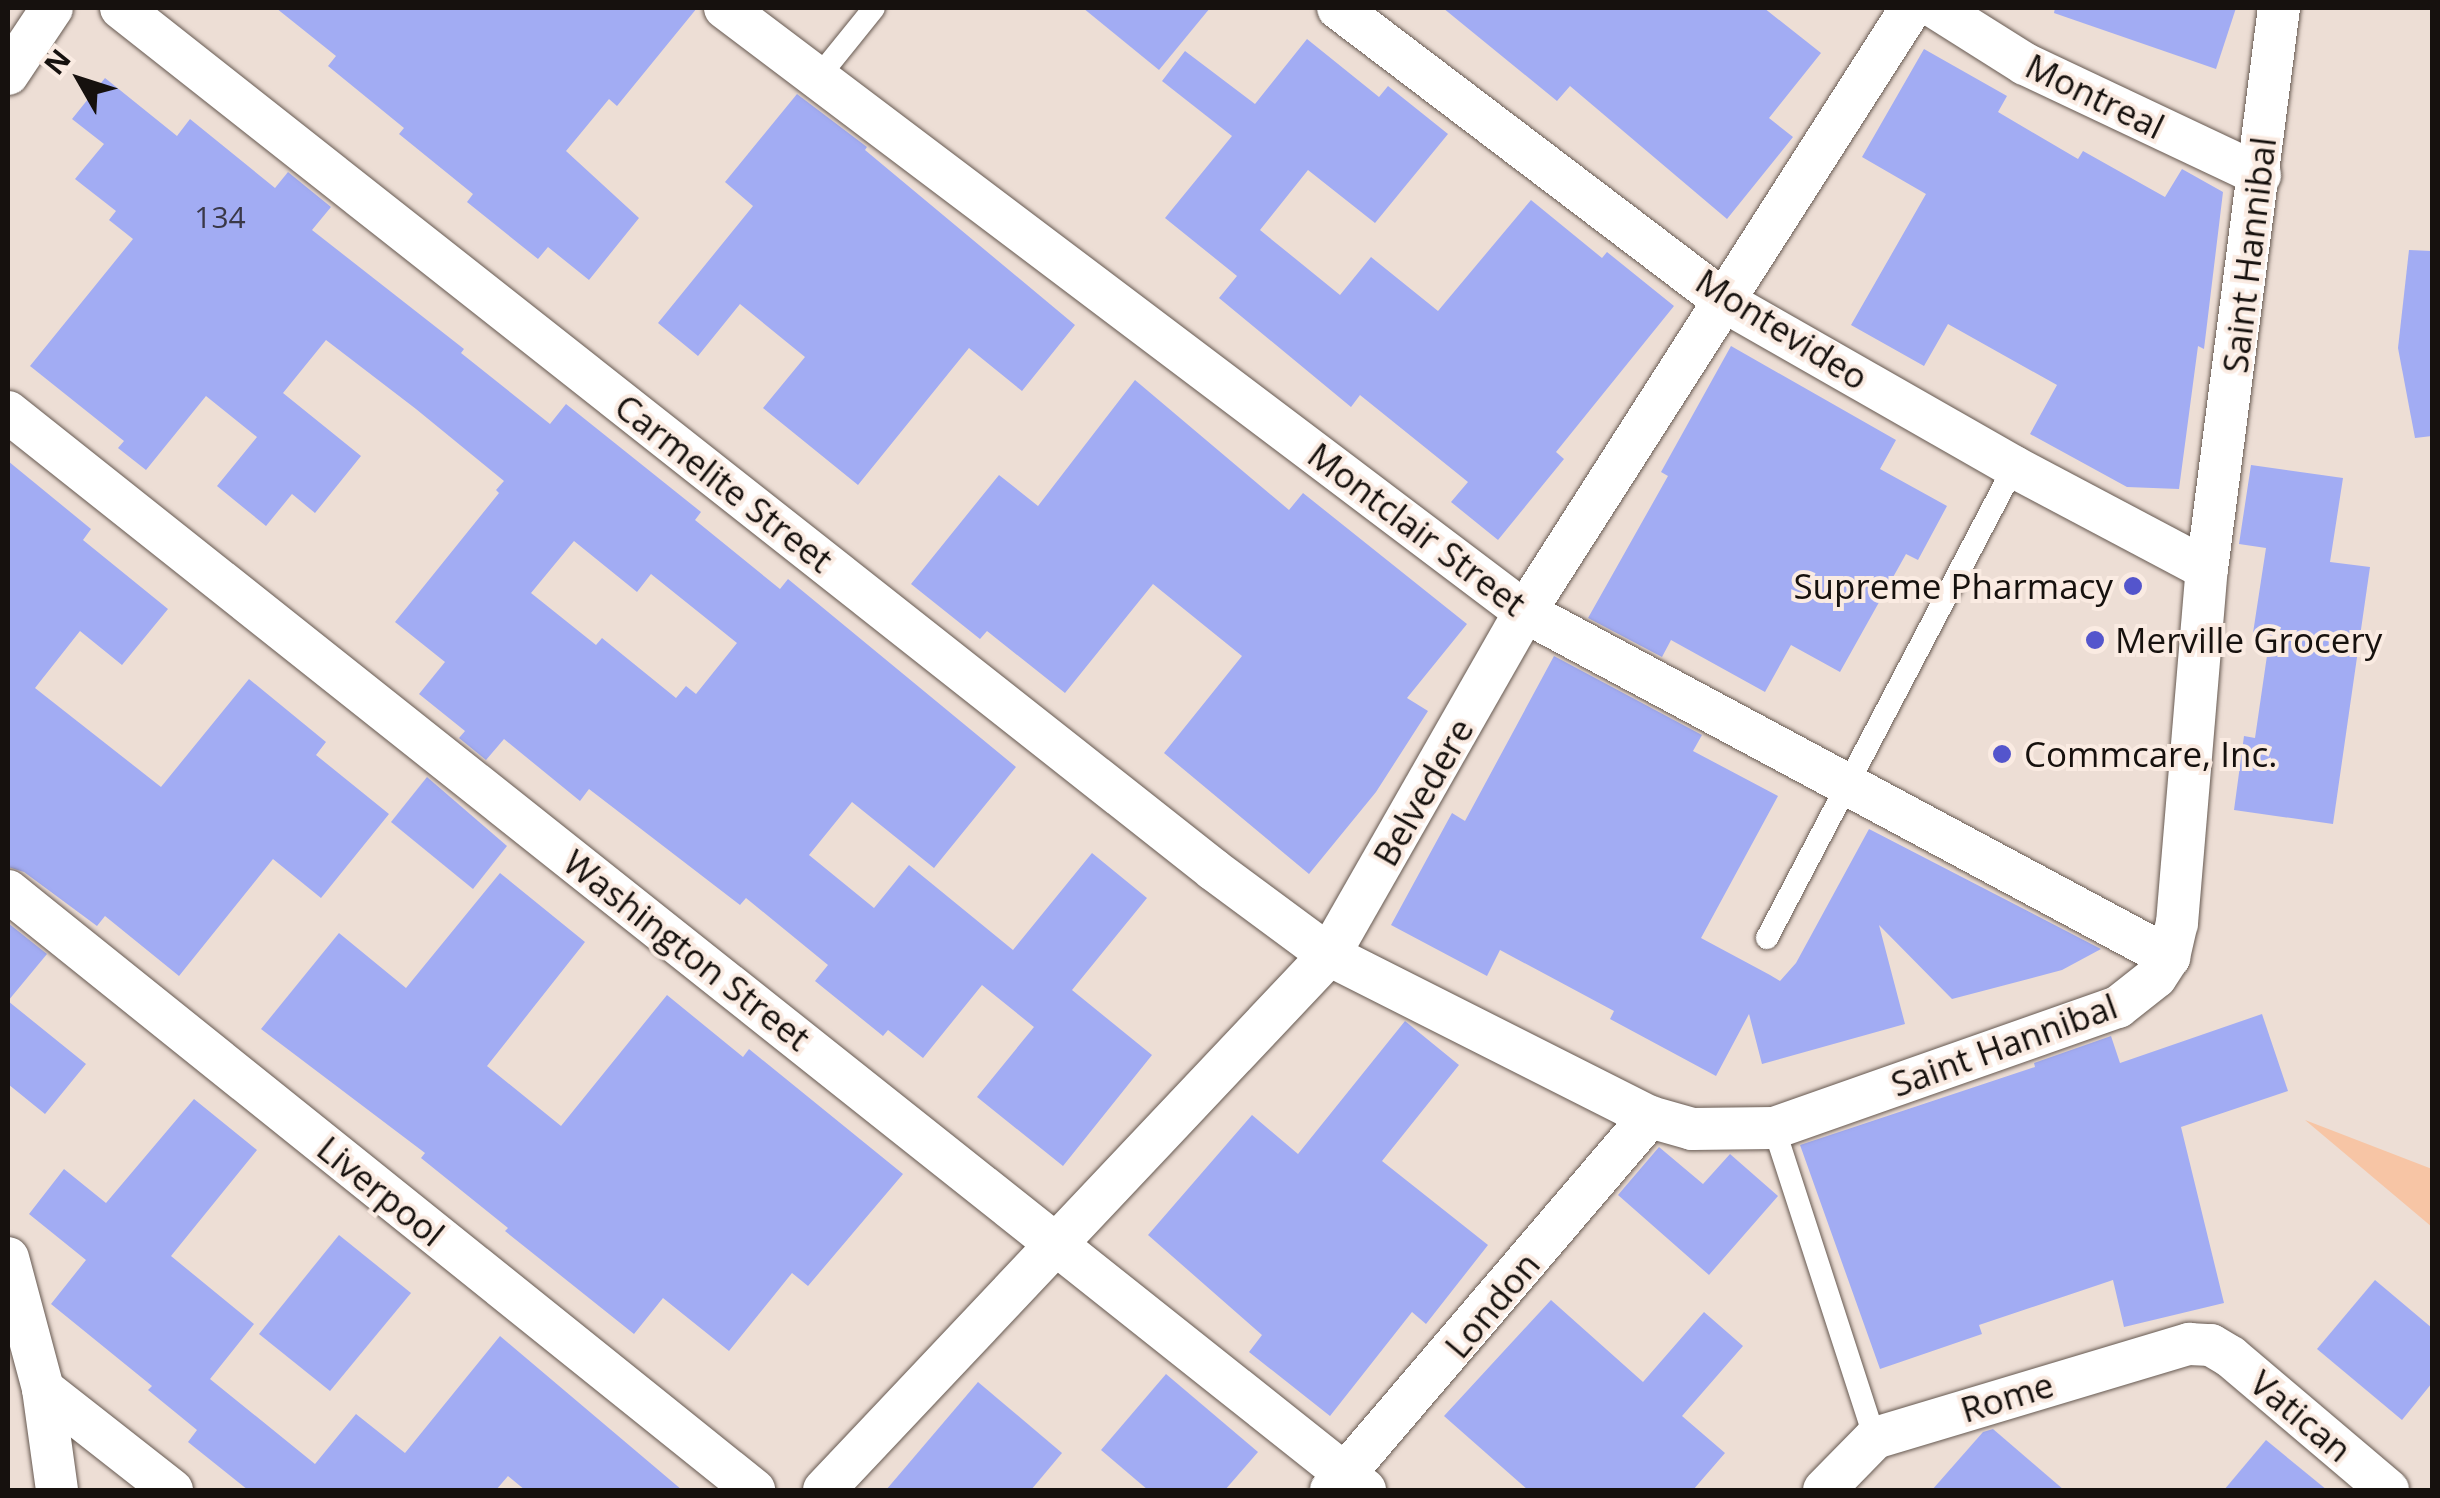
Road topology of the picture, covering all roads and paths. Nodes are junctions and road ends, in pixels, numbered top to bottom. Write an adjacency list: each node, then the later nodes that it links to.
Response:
1 (52, 8): 9 (street)
2 (121, 8): 20 (street, Carmelite Street)
3 (725, 8): 10 (street, Montclair Street)
4 (874, 8): 10 (lane)
5 (1338, 8): 12 (street, Montevideo)
6 (1911, 8): 12 (street, Belvedere)
7 (1936, 8): 11 (street, Montreal)
8 (2280, 8): 11 (street, Saint Hannibal)
9 (8, 74)
10 (816, 80): 16 (street, Montclair Street)
11 (2260, 175): 15 (street, Saint Hannibal)
12 (1726, 303): 14 (street, Montevideo); 16 (street, Belvedere)
13 (8, 412): 24 (street, Washington Street)
14 (2014, 466): 15 (street, Montevideo); 17 (lane)
15 (2207, 569): 21 (street, Saint Hannibal)
16 (1525, 612): 17 (street, Montclair Street); 20 (street, Belvedere)
17 (1850, 785): 19 (lane); 21 (street, Montclair Street)
18 (8, 891): 32 (street, Liverpool)
19 (1768, 938)
20 (1329, 956): 22 (street, Saint Hannibal); 24 (street, Belvedere)
21 (2170, 957): 23 (street, Saint Hannibal)
22 (1650, 1117): 23 (street, Saint Hannibal); 29 (street, London)
23 (1774, 1128): 28 (lane)
24 (1059, 1245): 29 (street, Washington Street); 33 (street, Belvedere)
25 (8, 1258): 27 (street)
26 (2211, 1345): 28 (street, Rome); 35 (street, Vatican)
27 (44, 1389): 30 (street); 31 (street)
28 (1875, 1438): 34 (street, Rome)
29 (1349, 1485)
30 (57, 1490)
31 (172, 1490)
32 (754, 1490)
33 (824, 1490)
34 (1824, 1490)
35 (2388, 1490)

